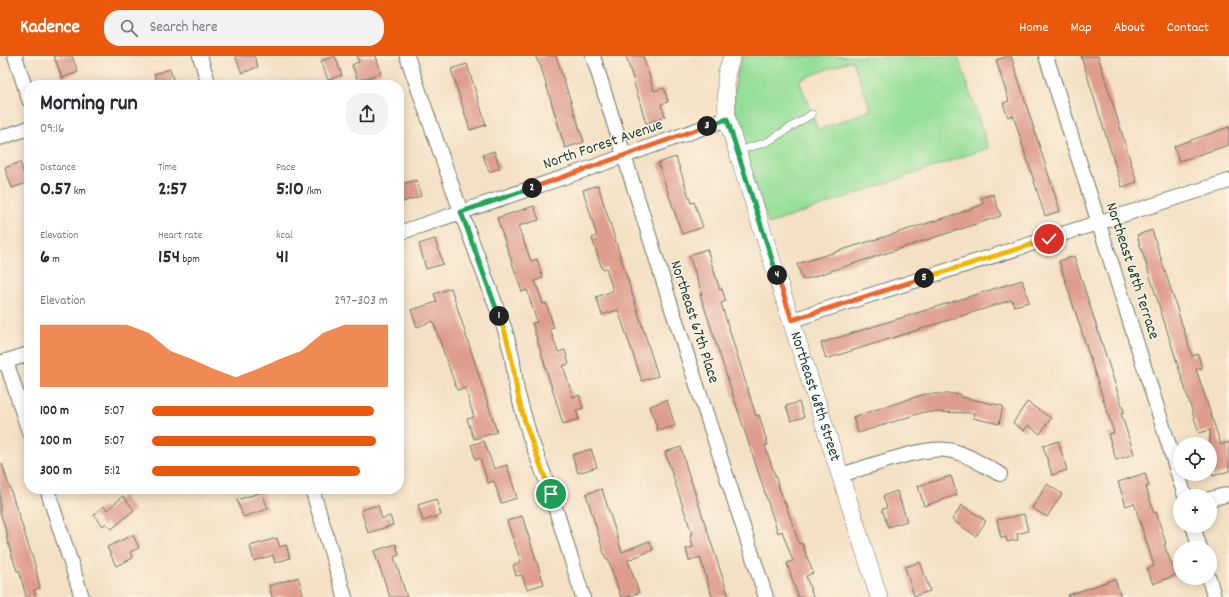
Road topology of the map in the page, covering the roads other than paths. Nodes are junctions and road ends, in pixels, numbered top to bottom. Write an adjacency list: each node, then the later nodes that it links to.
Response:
1 (15, 56): 8 (street)
2 (200, 56): 7 (street)
3 (407, 56): 16 (street)
4 (593, 56): 14 (street, Northeast 67th Place)
5 (732, 56): 10 (street, Northeast 68th Street)
6 (1046, 56): 17 (street, Northeast 68th Terrace)
7 (207, 80)
8 (24, 84)
9 (812, 114): 13 (lane)
10 (727, 119): 13 (street, Northeast 68th Street); 14 (street, North Forest Avenue)
11 (24, 130): 12 (street)
12 (0, 138)
13 (738, 151): 19 (street, Northeast 68th Street)
14 (624, 156): 16 (street, North Forest Avenue); 34 (street, Northeast 67th Place)
15 (1229, 181): 17 (street)
16 (461, 212): 18 (street, North Forest Avenue); 33 (street)
17 (1099, 223): 19 (street); 25 (street, Northeast 68th Terrace)
18 (404, 232)
19 (792, 320): 24 (street, Northeast 68th Street)
20 (24, 356): 21 (street)
21 (3, 362): 22 (street)
22 (24, 419)
23 (1000, 474): 24 (street)
24 (840, 475): 35 (street, Northeast 68th Street)
25 (1183, 489)
26 (49, 494): 31 (street)
27 (314, 494): 32 (street)
28 (1229, 494): 29 (street)
29 (1217, 497)
30 (1211, 585): 36 (street)
31 (82, 597)
32 (345, 597)
33 (583, 597)
34 (766, 597)
35 (879, 597)
36 (1214, 597)

